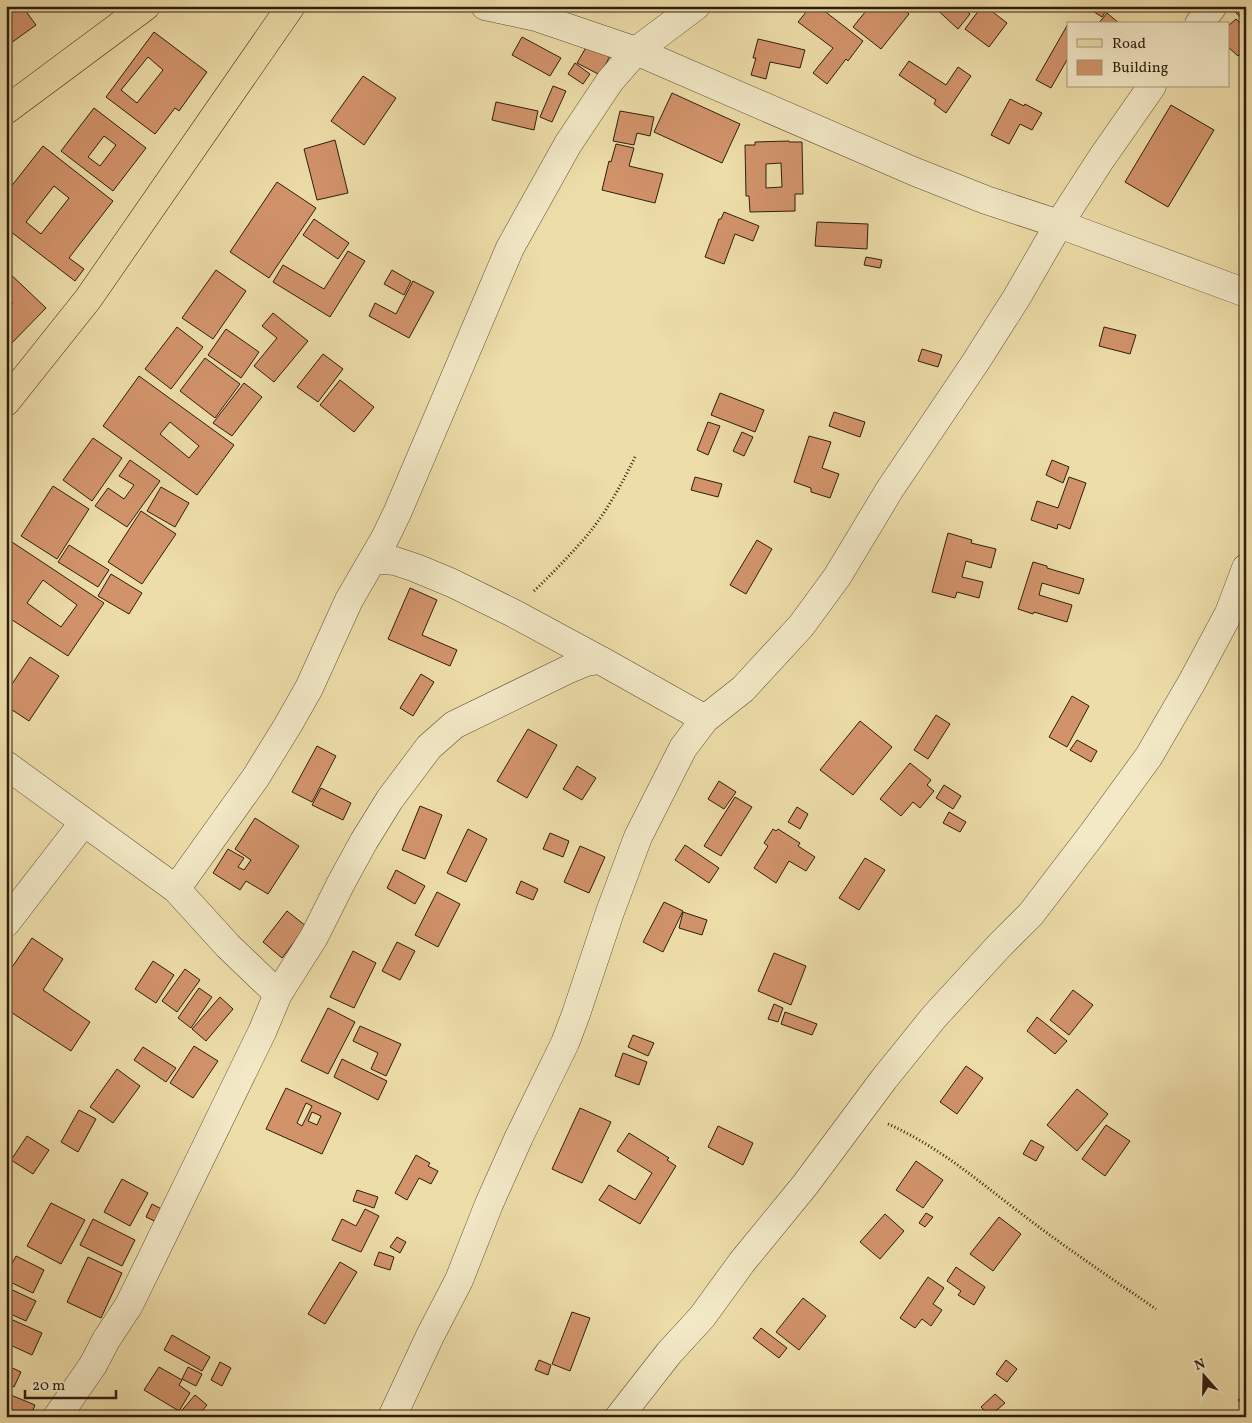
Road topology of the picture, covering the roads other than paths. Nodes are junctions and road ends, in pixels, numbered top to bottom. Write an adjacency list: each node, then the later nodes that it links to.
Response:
1 (146, 6): 9 (main road)
2 (291, 6): 12 (main road)
3 (486, 6): 7 (street)
4 (696, 6): 7 (street)
5 (1213, 6): 6 (street)
6 (1201, 22)
7 (636, 50): 10 (street); 13 (street)
8 (1151, 88): 10 (street)
9 (6, 110)
10 (1059, 224): 11 (street); 16 (street)
11 (1246, 293)
12 (7, 403)
13 (373, 559): 15 (street); 19 (street)
14 (1245, 575): 24 (street)
15 (600, 660): 16 (street); 21 (street)
16 (705, 719): 23 (street)
17 (6, 765): 18 (street)
18 (84, 822): 19 (street); 20 (street)
19 (176, 889): 21 (street)
20 (6, 923)
21 (278, 994): 22 (street)
22 (57, 1417)
23 (392, 1417)
24 (619, 1417)

